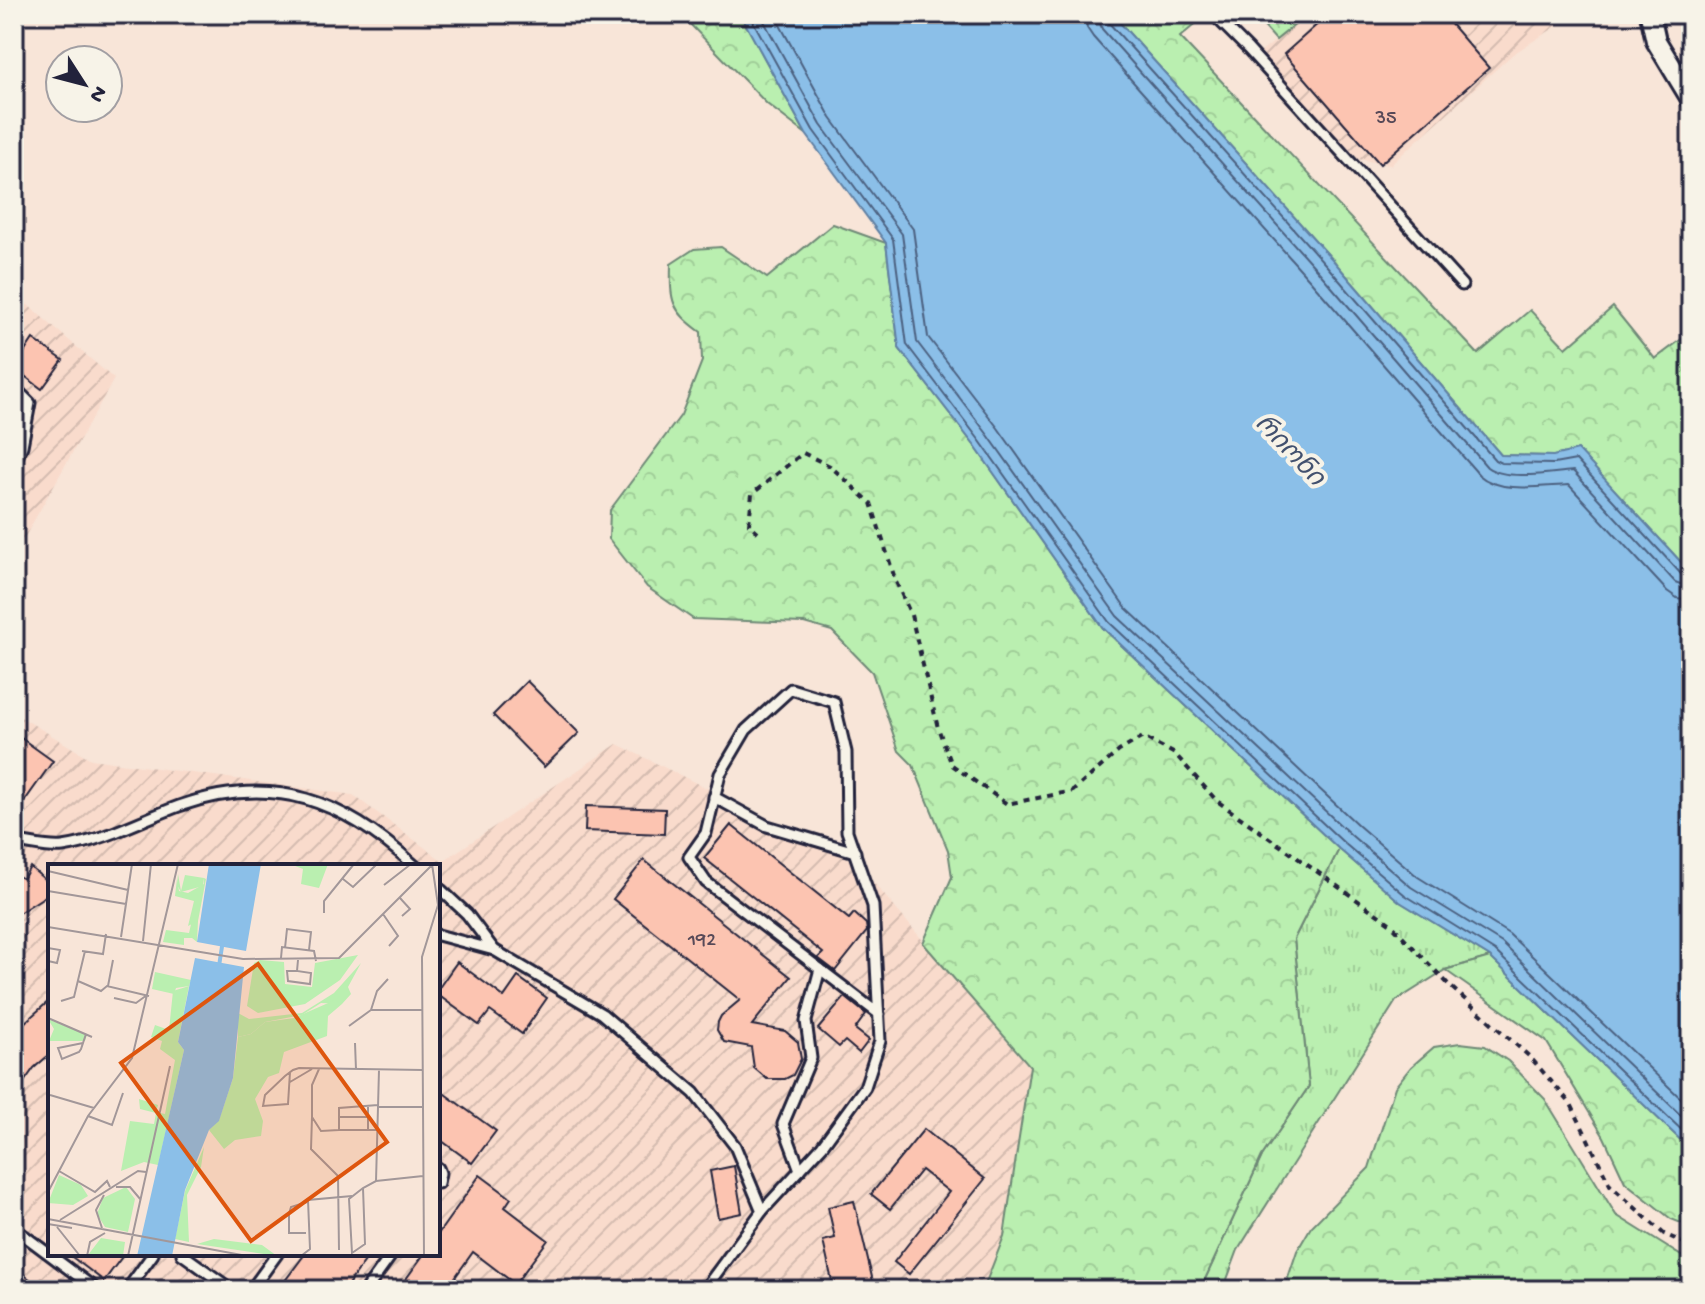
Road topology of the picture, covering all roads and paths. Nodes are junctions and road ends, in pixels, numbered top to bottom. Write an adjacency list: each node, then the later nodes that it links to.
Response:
1 (1213, 14): 4 (lane)
2 (1650, 14): 3 (street)
3 (1691, 99)
4 (1462, 285)
5 (14, 387): 6 (lane)
6 (14, 464)
7 (758, 532): 20 (path)
8 (714, 797): 10 (lane); 10 (lane); 15 (lane)
9 (14, 842): 11 (lane)
10 (855, 852): 16 (lane)
11 (413, 864)
12 (440, 889): 14 (lane)
13 (440, 936): 14 (lane)
14 (494, 950): 18 (lane)
15 (820, 969): 16 (lane); 17 (lane)
16 (879, 1014): 17 (lane)
17 (800, 1170): 18 (lane)
18 (762, 1211): 32 (lane)
19 (14, 1228): 21 (lane)
20 (1691, 1246)
21 (48, 1253)
22 (51, 1256): 27 (lane)
23 (152, 1256): 28 (lane)
24 (185, 1256): 29 (lane)
25 (276, 1256): 30 (lane)
26 (391, 1256): 31 (lane)
27 (97, 1290)
28 (127, 1290)
29 (232, 1290)
30 (251, 1290)
31 (366, 1290)
32 (704, 1290)

